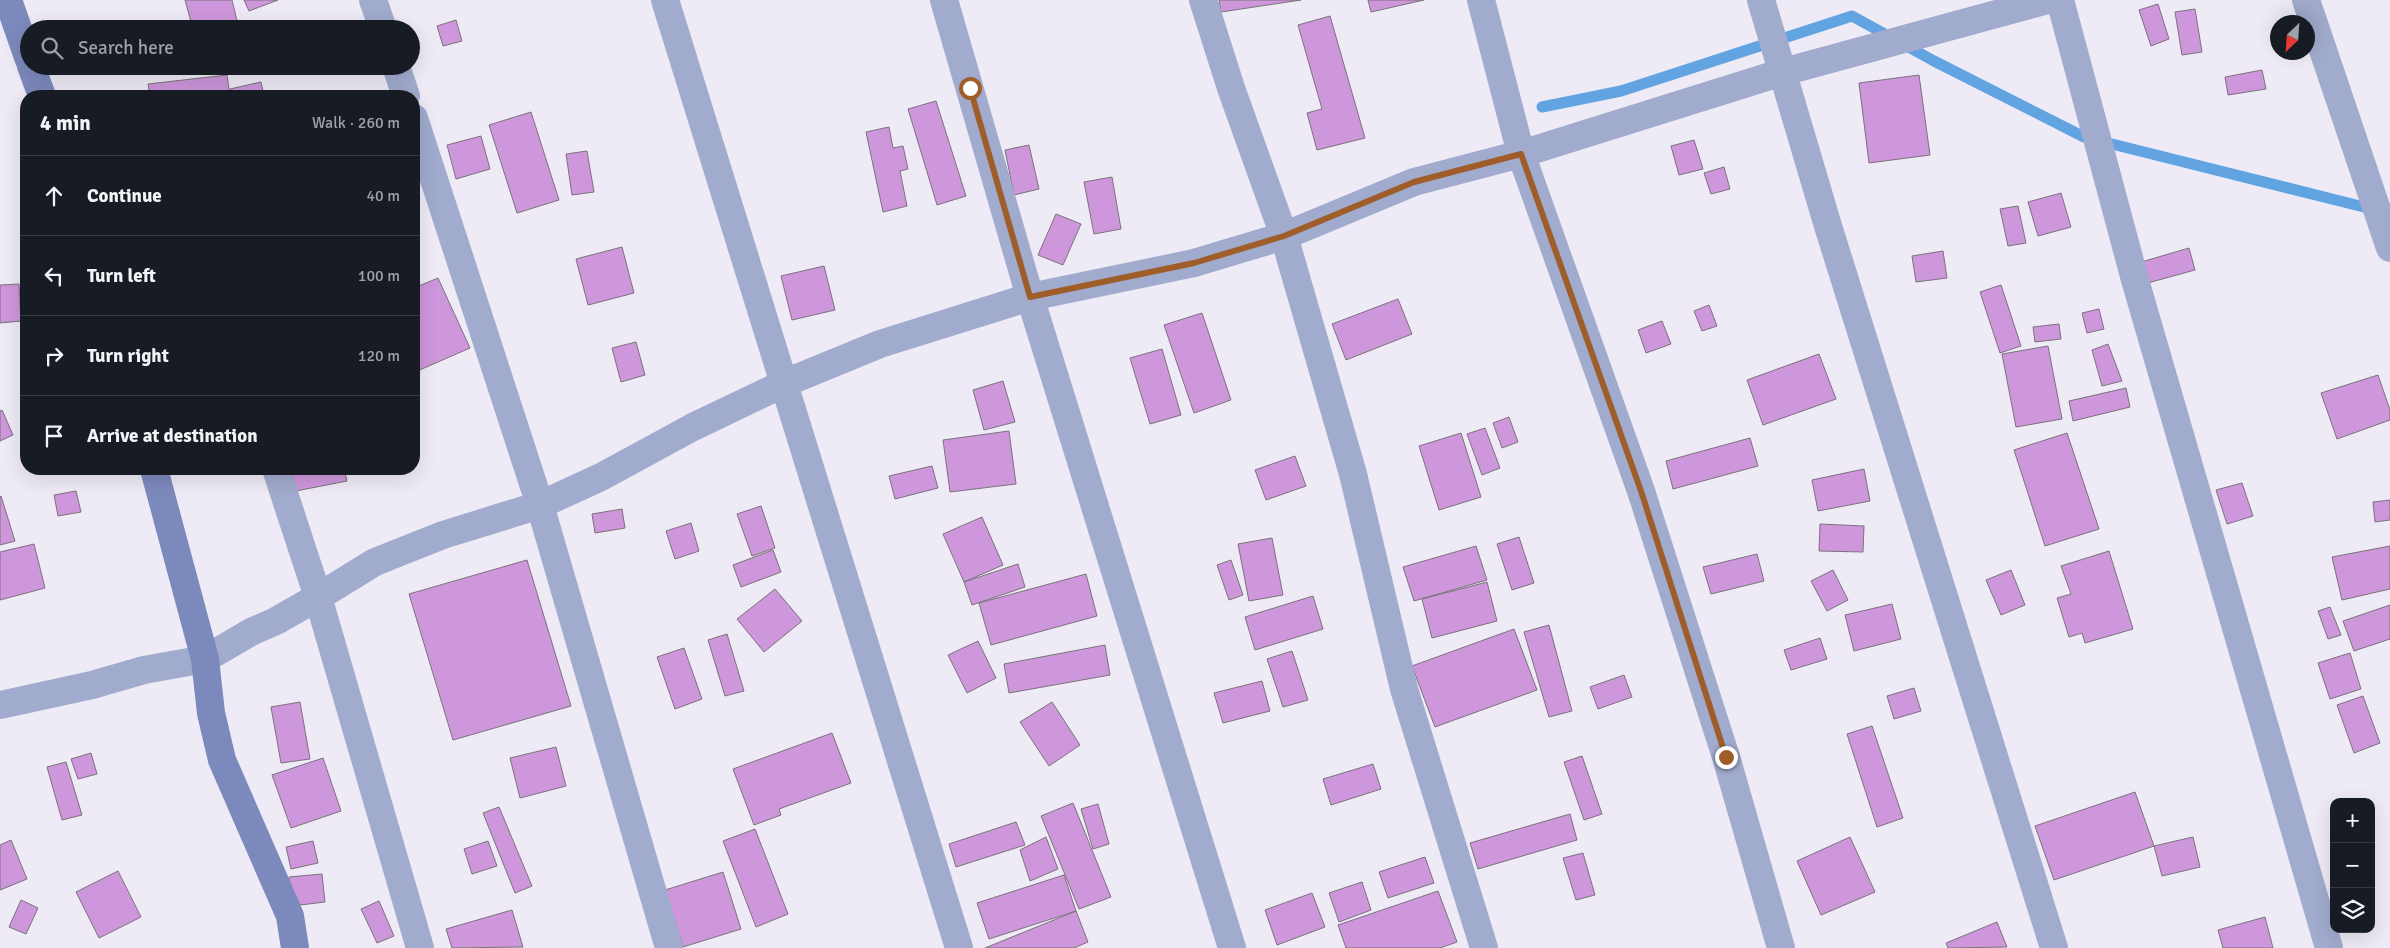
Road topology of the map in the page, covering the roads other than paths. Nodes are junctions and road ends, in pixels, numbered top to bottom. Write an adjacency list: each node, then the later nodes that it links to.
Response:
1 (8, 0): 12 (street)
2 (373, 0): 11 (street)
3 (665, 0): 23 (street)
4 (944, 0): 22 (street)
5 (1203, 0): 20 (street)
6 (1481, 0): 19 (street)
7 (1761, 0): 13 (street)
8 (2048, 0): 13 (street)
9 (2060, 0): 38 (street)
10 (2306, 0): 21 (street)
11 (380, 20)
12 (20, 34)
13 (1782, 72): 19 (street); 37 (street)
14 (34, 75): 16 (street)
15 (399, 75): 17 (street)
16 (40, 90)
17 (404, 90)
18 (420, 136): 26 (street)
19 (1521, 154): 20 (street); 36 (street)
20 (1284, 236): 22 (street); 35 (street)
21 (2390, 248)
22 (1030, 297): 23 (street); 34 (street)
23 (786, 383): 26 (street); 33 (street)
24 (156, 475): 28 (street)
25 (278, 475): 27 (street)
26 (540, 505): 27 (street); 32 (street)
27 (318, 597): 28 (street); 31 (street)
28 (205, 660): 29 (street); 30 (street)
29 (0, 705)
30 (295, 948)
31 (420, 948)
32 (670, 948)
33 (959, 948)
34 (1232, 948)
35 (1484, 948)
36 (1781, 948)
37 (2054, 948)
38 (2329, 948)

